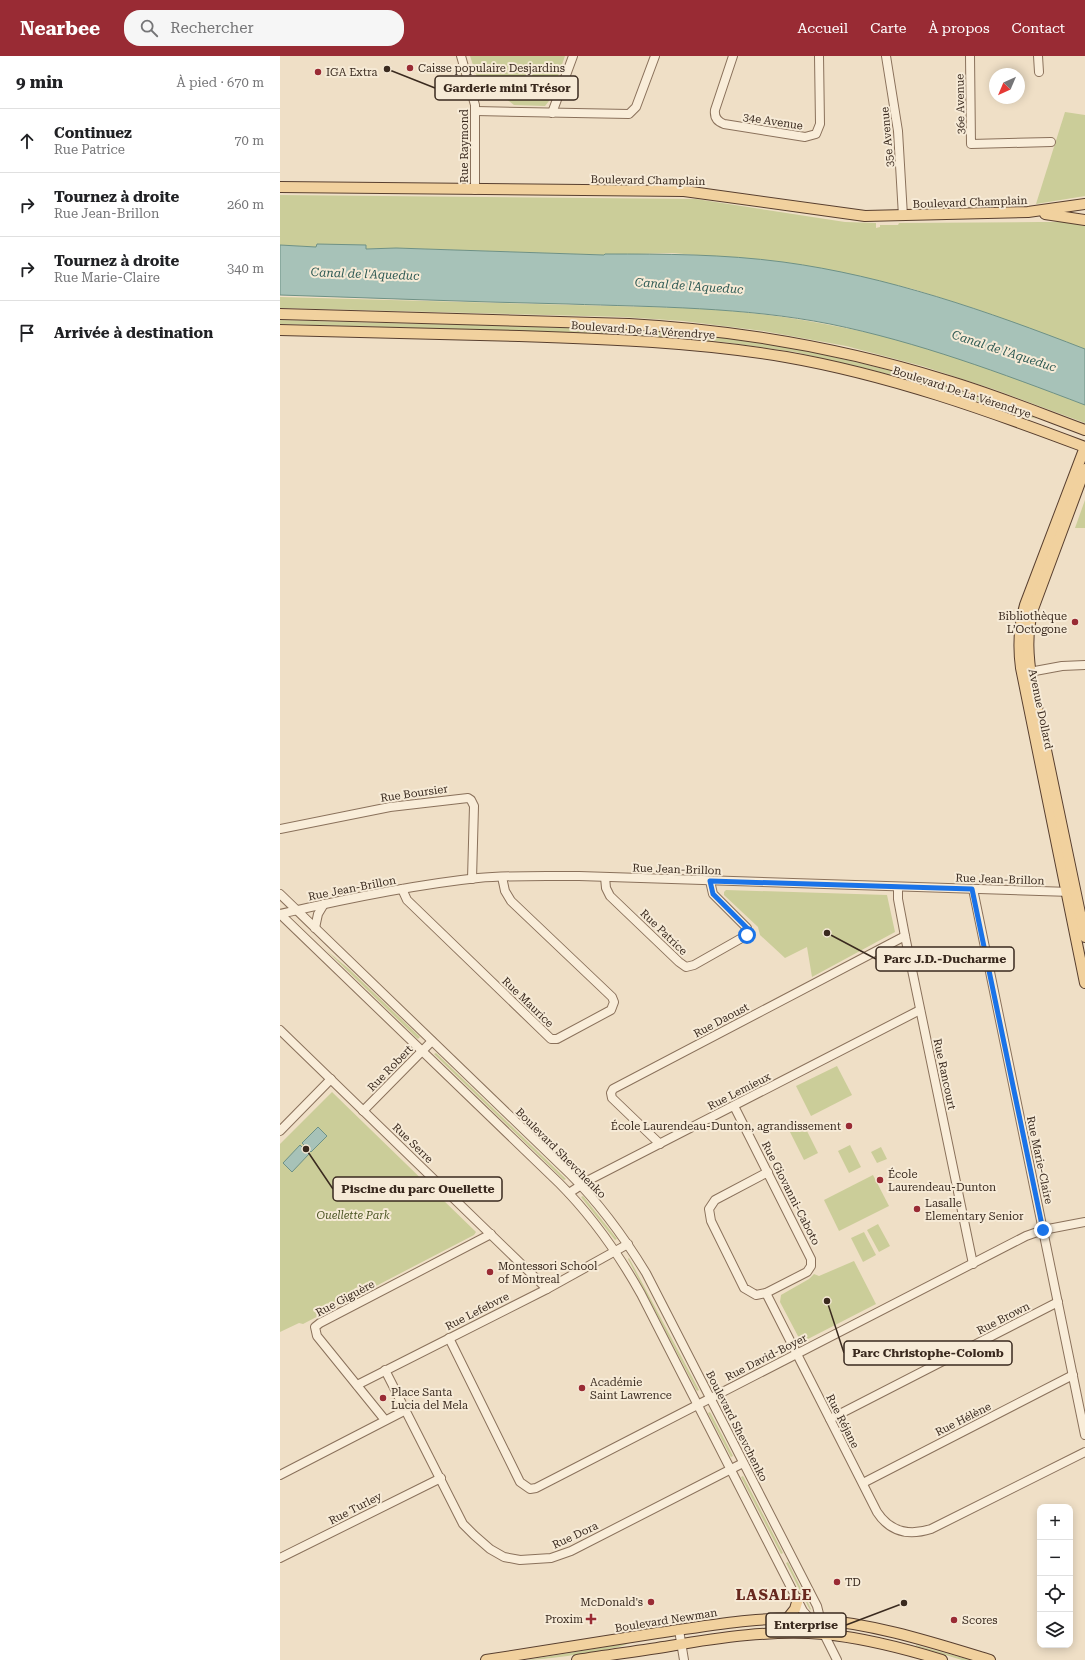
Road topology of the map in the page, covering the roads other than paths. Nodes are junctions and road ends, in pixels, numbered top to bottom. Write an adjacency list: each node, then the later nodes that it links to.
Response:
1 (461, 56): 10 (street, Rue Raymond)
2 (573, 56): 11 (street)
3 (655, 56): 11 (street)
4 (733, 56): 5 (street, 34e Avenue)
5 (819, 56)
6 (886, 56): 17 (street, 35e Avenue)
7 (970, 56): 12 (street, 36e Avenue)
8 (1038, 56): 9 (street)
9 (1039, 72)
10 (476, 112): 11 (street); 14 (street, Rue Raymond)
11 (552, 113)
12 (1051, 142)
13 (280, 187): 14 (main road, Boulevard Champlain)
14 (476, 190): 17 (main road, Boulevard Champlain)
15 (1085, 204): 16 (main road, Boulevard Champlain)
16 (1029, 212): 17 (main road, Boulevard Champlain); 18 (main road)
17 (903, 216)
18 (1085, 220)
19 (280, 314): 21 (main road, Boulevard De La Vérendrye)
20 (280, 330): 22 (main road, Boulevard De La Vérendrye)
21 (1085, 430)
22 (1085, 447): 26 (main road, Avenue Dollard)
23 (1085, 469): 24 (main road, Avenue Dollard)
24 (1082, 484): 26 (main road, Avenue Dollard)
25 (1085, 665): 26 (street)
26 (1026, 672): 35 (main road, Avenue Dollard)
27 (280, 829): 30 (street, Rue Boursier)
28 (502, 877): 29 (street, Rue Jean-Brillon); 30 (street, Rue Jean-Brillon); 34 (street, Rue Maurice)
29 (605, 877): 31 (street, Rue Jean-Brillon); 31 (street, Rue Patrice)
30 (472, 879): 34 (street, Rue Jean-Brillon)
31 (710, 881): 32 (street, Rue Jean-Brillon)
32 (898, 887): 33 (street, Rue Jean-Brillon); 41 (street, Rue Rancourt)
33 (972, 889): 35 (street, Rue Jean-Brillon); 57 (street, Rue Marie-Claire)
34 (402, 890): 37 (street, Rue Jean-Brillon)
35 (1071, 892): 42 (main road, Avenue Dollard); 43 (main road, Avenue Dollard)
36 (280, 894): 38 (street, Boulevard Shevchenko)
37 (324, 904): 38 (street, Rue Jean-Brillon); 40 (street)
38 (297, 910): 39 (street, Rue Jean-Brillon); 40 (street, Boulevard Shevchenko)
39 (280, 914): 47 (street, Boulevard Shevchenko)
40 (315, 928): 46 (street, Boulevard Shevchenko)
41 (905, 936): 44 (street, Rue Rancourt); 52 (street, Rue Daoust)
42 (1085, 937)
43 (1085, 984)
44 (920, 1010): 49 (street, Rue Lemieux); 61 (street, Rue Rancourt)
45 (280, 1030): 48 (street, Rue Serre)
46 (432, 1041): 47 (street, Rue Robert); 54 (street, Boulevard Shevchenko)
47 (422, 1051): 50 (street, Rue Robert); 55 (street, Boulevard Shevchenko)
48 (331, 1079): 50 (street, Rue Serre); 51 (street)
49 (734, 1106): 52 (street, Rue Lemieux); 53 (street, Rue Giovanni-Caboto)
50 (363, 1110): 58 (street, Rue Serre)
51 (280, 1130)
52 (660, 1144): 54 (street, Rue Lemieux)
53 (768, 1172): 63 (street, Rue Giovanni-Caboto); 63 (street)
54 (580, 1185): 55 (street, Rue Lemieux); 59 (street, Boulevard Shevchenko)
55 (569, 1193): 60 (street, Boulevard Shevchenko)
56 (1085, 1222): 57 (street, Rue David-Boyer)
57 (1043, 1230): 61 (street, Rue David-Boyer); 64 (street, Rue Marie-Claire)
58 (491, 1234): 62 (street, Rue Serre); 69 (street, Rue Giguère)
59 (628, 1244): 60 (street, Rue Lefebvre); 70 (street, Boulevard Shevchenko)
60 (616, 1252): 62 (street, Rue Lefebvre); 71 (street, Boulevard Shevchenko)
61 (972, 1264): 66 (street, Rue David-Boyer)
62 (547, 1289): 65 (street, Rue Lefebvre)
63 (766, 1293): 66 (street, Rue Réjane)
64 (1058, 1302): 68 (street, Rue Marie-Claire); 73 (street, Rue Brown)
65 (449, 1338): 67 (street, Rue Lefebvre); 71 (street, Rue David-Boyer)
66 (797, 1354): 70 (street, Rue David-Boyer); 73 (street, Rue Réjane)
67 (385, 1370): 69 (street, Rue Lefebvre); 72 (street, Rue Dora)
68 (1073, 1375): 75 (street, Rue Marie-Claire); 81 (street, Rue Hélène)
69 (357, 1385): 74 (street, Rue Giguère)
70 (710, 1399): 71 (street, Rue David-Boyer); 77 (street, Boulevard Shevchenko)
71 (698, 1405): 78 (street, Boulevard Shevchenko)
72 (406, 1410): 74 (street); 80 (street, Rue Dora)
73 (830, 1419): 81 (street, Rue Réjane)
74 (385, 1420): 79 (street)
75 (1085, 1435)
76 (1085, 1452): 81 (street, Rue Réjane)
77 (743, 1463): 78 (street, Rue Dora); 85 (street, Boulevard Shevchenko)
78 (731, 1469): 80 (street, Rue Dora); 83 (street, Boulevard Shevchenko)
79 (280, 1475)
80 (441, 1478): 82 (street, Rue Turley)
81 (863, 1483)
82 (280, 1558)
83 (798, 1600): 84 (main road); 85 (street, Boulevard Shevchenko)
84 (787, 1619): 85 (main road, Boulevard Newman); 86 (main road, Boulevard Newman)
85 (815, 1619): 87 (street, Boulevard Shevchenko); 94 (main road, Boulevard Newman)
86 (679, 1630): 88 (street); 89 (main road, Boulevard Newman)
87 (824, 1634): 88 (main road); 92 (street, Boulevard Shevchenko); 93 (main road)
88 (681, 1644): 90 (main road); 91 (street)
89 (486, 1660)
90 (577, 1660)
91 (684, 1660)
92 (837, 1660)
93 (942, 1660)
94 (990, 1660)

